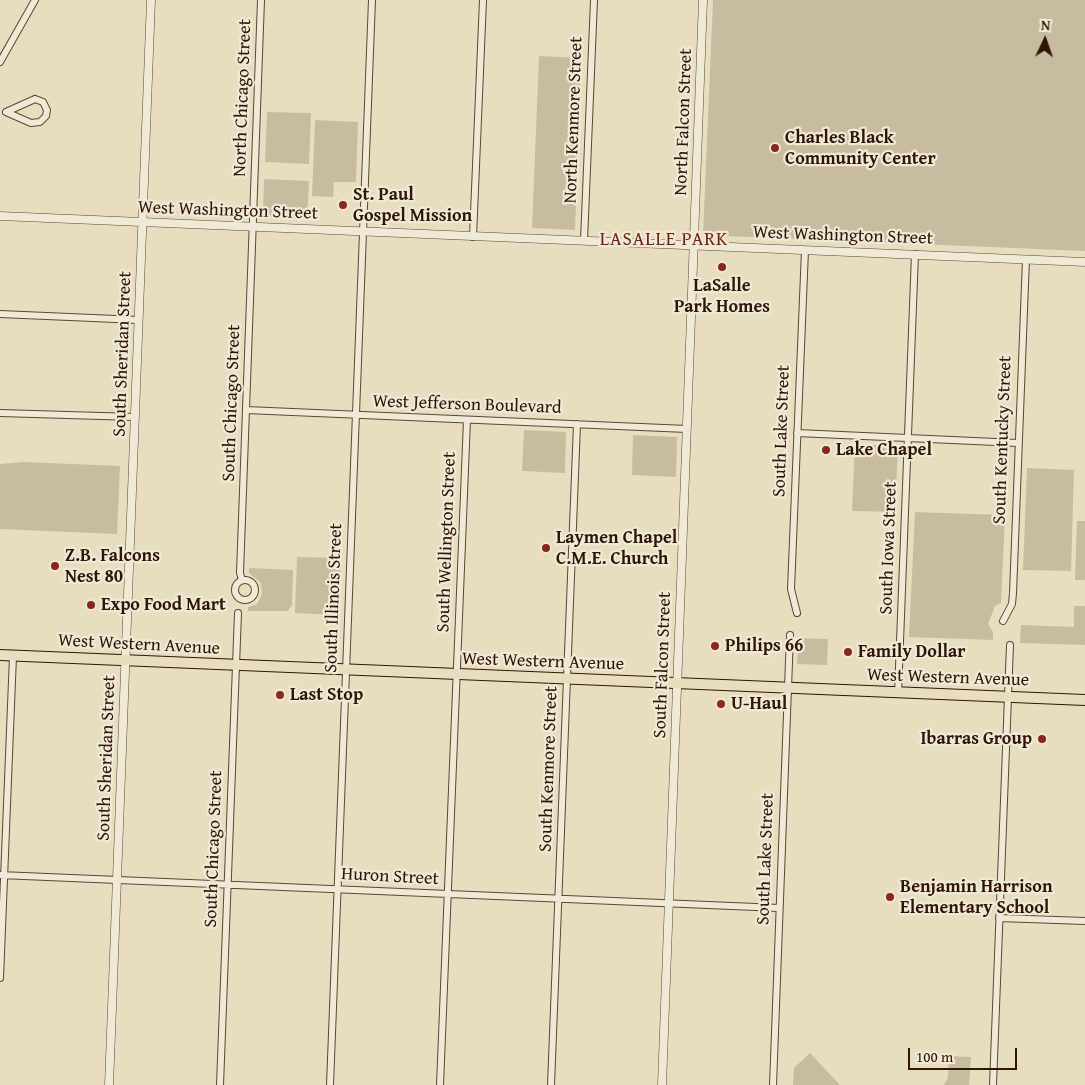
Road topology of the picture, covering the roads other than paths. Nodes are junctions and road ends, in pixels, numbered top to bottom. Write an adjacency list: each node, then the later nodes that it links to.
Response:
1 (35, 0): 8 (street)
2 (151, 0): 11 (street, South Sheridan Street)
3 (262, 0): 12 (street, North Chicago Street)
4 (372, 0): 13 (street, South Illinois Street)
5 (483, 0): 14 (street)
6 (594, 0): 15 (street, North Kenmore Street)
7 (703, 0): 16 (street, North Falcon Street)
8 (0, 62)
9 (3, 111): 9 (street)
10 (0, 216): 11 (street, West Washington Street)
11 (142, 223): 12 (street, West Washington Street); 22 (street, South Sheridan Street)
12 (254, 227): 13 (street, West Washington Street); 23 (street, South Chicago Street)
13 (363, 232): 14 (street, West Washington Street); 25 (street, South Illinois Street)
14 (473, 236): 15 (street, West Washington Street)
15 (584, 241): 16 (street, West Washington Street)
16 (694, 245): 17 (street, West Washington Street); 29 (street, South Falcon Street)
17 (805, 250): 18 (street, West Washington Street); 30 (street, South Lake Street)
18 (915, 254): 19 (street, West Washington Street); 31 (street, South Iowa Street)
19 (1026, 259): 20 (street, West Washington Street); 32 (street, South Kentucky Street)
20 (1085, 262)
21 (0, 314): 22 (street)
22 (139, 320): 26 (street, South Sheridan Street)
23 (246, 410): 25 (street, West Jefferson Boulevard); 33 (street, South Chicago Street)
24 (0, 413): 26 (street)
25 (357, 415): 27 (street, West Jefferson Boulevard); 43 (street, South Illinois Street)
26 (135, 417): 41 (street, South Sheridan Street)
27 (467, 420): 28 (street, West Jefferson Boulevard); 44 (street, South Wellington Street)
28 (577, 424): 29 (street, West Jefferson Boulevard); 45 (street, South Kenmore Street)
29 (687, 429): 46 (street, South Falcon Street)
30 (797, 433): 31 (street); 34 (street, South Lake Street)
31 (908, 437): 32 (street); 48 (street, South Iowa Street)
32 (1018, 443): 36 (street, South Kentucky Street)
33 (242, 580)
34 (796, 613)
35 (238, 614): 42 (street, South Chicago Street)
36 (1003, 621)
37 (790, 635): 47 (street, South Lake Street)
38 (1010, 645): 49 (street)
39 (0, 655): 40 (main road, West Western Avenue)
40 (13, 656): 41 (main road, West Western Avenue); 51 (street)
41 (126, 660): 42 (main road, West Western Avenue); 52 (street, South Sheridan Street)
42 (236, 666): 43 (main road, West Western Avenue); 53 (street, South Chicago Street)
43 (346, 670): 44 (main road, West Western Avenue); 54 (street, South Illinois Street)
44 (457, 675): 45 (main road, West Western Avenue); 55 (street, South Wellington Street)
45 (567, 679): 46 (main road, West Western Avenue); 56 (street, South Kenmore Street)
46 (677, 684): 47 (main road, West Western Avenue); 57 (street, South Falcon Street)
47 (788, 688): 48 (main road, West Western Avenue); 58 (street, South Lake Street)
48 (898, 693): 49 (main road, West Western Avenue)
49 (1008, 697): 50 (main road, West Western Avenue); 59 (street)
50 (1085, 700)
51 (2, 875): 52 (street, Huron Street); 61 (street)
52 (117, 881): 53 (street, Huron Street); 62 (street, South Sheridan Street)
53 (228, 885): 54 (street, Huron Street); 63 (street, South Chicago Street)
54 (338, 890): 55 (street, Huron Street); 64 (street, South Illinois Street)
55 (448, 895): 56 (street, Huron Street); 65 (street, South Wellington Street)
56 (558, 899): 57 (street, Huron Street); 66 (street, South Kenmore Street)
57 (669, 904): 58 (street, Huron Street); 67 (street, South Falcon Street)
58 (779, 908): 68 (street, South Lake Street)
59 (999, 918): 60 (street); 69 (street)
60 (1085, 921)
61 (0, 978)
62 (109, 1085)
63 (220, 1085)
64 (330, 1085)
65 (440, 1085)
66 (552, 1085)
67 (662, 1085)
68 (772, 1085)
69 (993, 1085)

